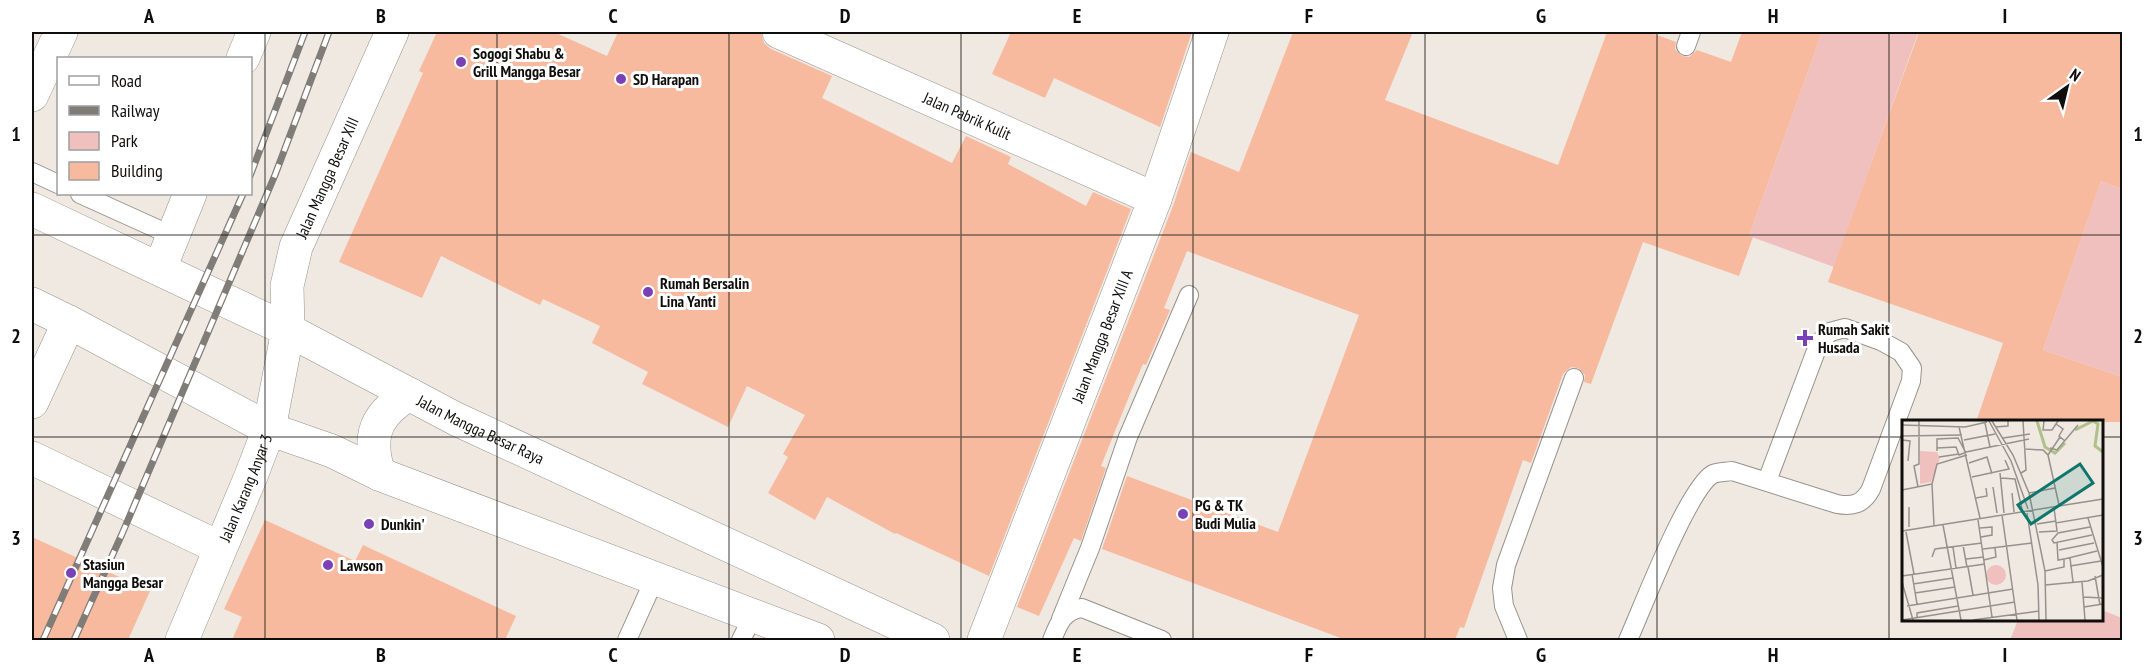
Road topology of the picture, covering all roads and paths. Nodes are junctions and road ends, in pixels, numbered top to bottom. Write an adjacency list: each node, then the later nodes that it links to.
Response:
1 (61, 32): 7 (street)
2 (254, 32): 6 (street)
3 (392, 32): 18 (street, Jalan Mangga Besar XIII)
4 (779, 32): 12 (street, Jalan Pabrik Kulit)
5 (1212, 32): 12 (street, Jalan Mangga Besar XIII A)
6 (243, 57)
7 (32, 95)
8 (32, 172): 9 (lane)
9 (57, 184)
10 (82, 195): 14 (lane)
11 (190, 195): 14 (street)
12 (1155, 199): 34 (street, Jalan Mangga Besar XIII A)
13 (32, 208): 15 (street, Jalan Mangga Besar Raya)
14 (173, 236): 15 (street)
15 (160, 268): 18 (street, Jalan Mangga Besar Raya)
16 (1189, 295): 28 (lane)
17 (47, 315): 21 (street); 22 (street)
18 (288, 330): 20 (street, Jalan Mangga Besar Raya); 22 (street, Jalan Karang Anyar 3)
19 (1574, 378): 37 (lane)
20 (409, 394): 24 (street); 33 (street, Jalan Mangga Besar Raya)
21 (32, 402)
22 (269, 429): 24 (street); 26 (street, Jalan Karang Anyar 3)
23 (32, 458): 26 (street)
24 (379, 474): 27 (street)
25 (1767, 481): 25 (lane); 38 (lane)
26 (220, 548): 31 (street, Jalan Karang Anyar 3)
27 (655, 578): 29 (street); 32 (lane)
28 (1061, 619): 35 (lane); 36 (lane)
29 (747, 628): 30 (street)
30 (810, 639)
31 (182, 640)
32 (627, 640)
33 (933, 640)
34 (984, 640)
35 (1052, 640)
36 (1162, 640)
37 (1518, 640)
38 (1628, 640)

